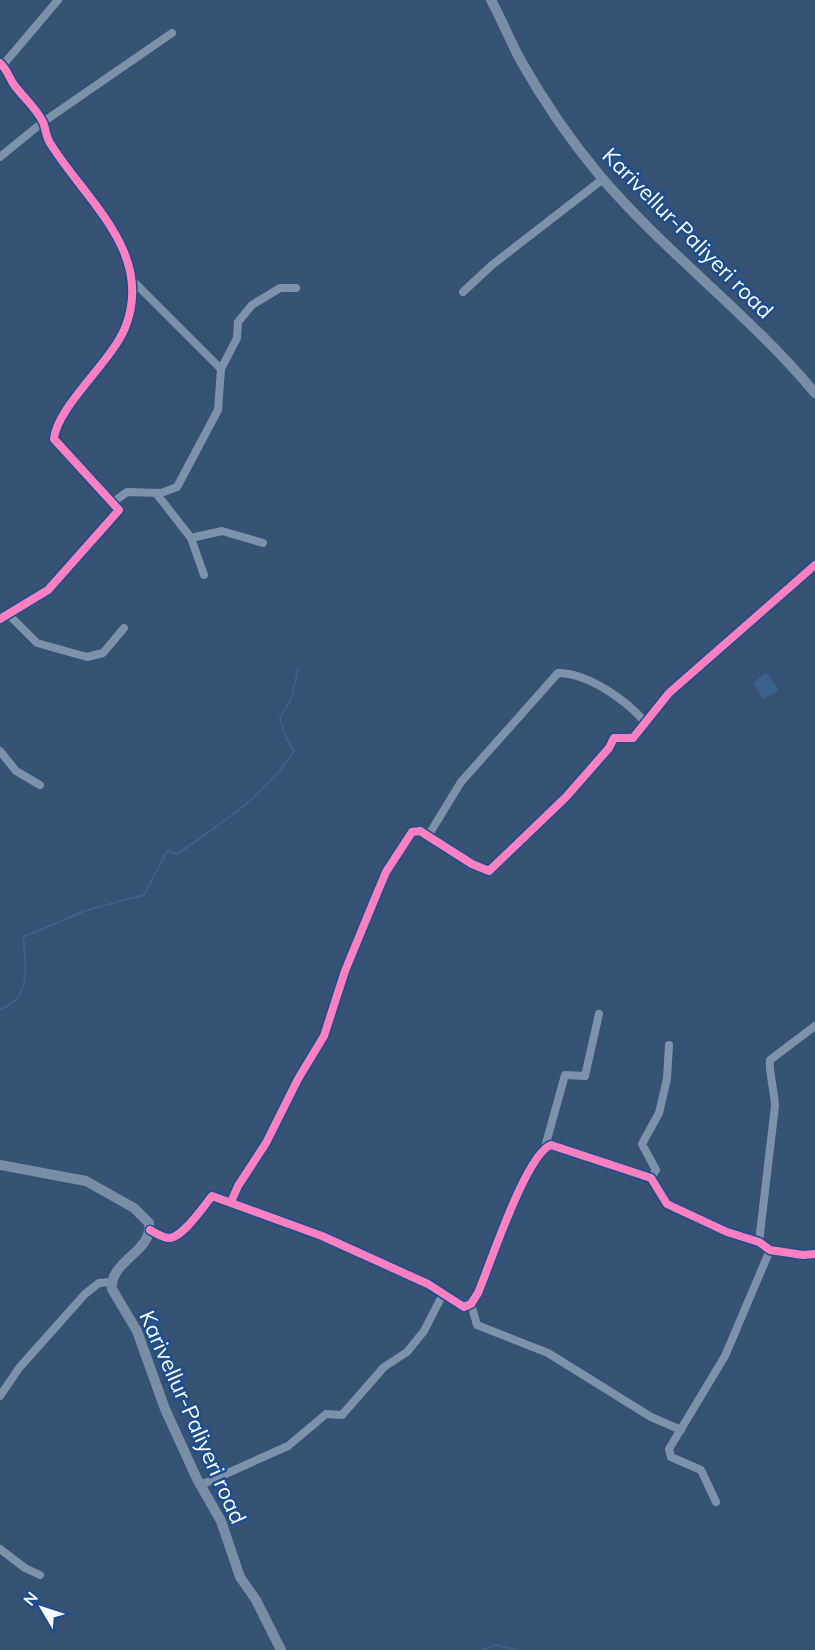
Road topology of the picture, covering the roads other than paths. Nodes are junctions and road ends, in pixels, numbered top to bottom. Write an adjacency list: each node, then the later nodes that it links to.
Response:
1 (58, 0): 4 (street)
2 (491, 0): 7 (street, Karivellur-Paliyeri road)
3 (172, 33): 5 (street)
4 (1, 64): 5 (street)
5 (43, 122): 6 (street); 8 (street)
6 (0, 157)
7 (603, 179): 10 (street); 12 (street, Karivellur-Paliyeri road)
8 (134, 282): 11 (street); 14 (street)
9 (296, 288): 11 (street)
10 (463, 292)
11 (221, 369): 13 (street)
12 (815, 393)
13 (156, 493): 14 (street); 15 (street)
14 (112, 503): 19 (street)
15 (191, 538): 16 (street); 18 (street)
16 (263, 543)
17 (815, 565): 22 (street)
18 (204, 575)
19 (8, 614): 20 (street); 21 (street)
20 (0, 619)
21 (124, 628)
22 (645, 722): 25 (street); 25 (street)
23 (0, 751): 24 (street)
24 (40, 785)
25 (428, 836): 32 (street)
26 (599, 1014): 29 (street)
27 (815, 1026): 34 (street)
28 (669, 1045): 31 (street)
29 (545, 1147): 31 (street); 39 (street)
30 (0, 1165): 33 (street)
31 (651, 1178): 34 (street)
32 (231, 1202): 33 (street); 38 (street)
33 (150, 1230): 37 (street)
34 (759, 1242): 35 (street)
35 (770, 1250): 36 (street); 41 (street)
36 (815, 1254)
37 (111, 1282): 40 (street); 42 (street, Karivellur-Paliyeri road)
38 (443, 1294): 39 (street); 42 (street)
39 (471, 1304): 41 (street)
40 (0, 1396)
41 (681, 1430): 43 (street)
42 (201, 1485): 46 (street, Karivellur-Paliyeri road)
43 (716, 1502)
44 (0, 1549): 45 (street)
45 (40, 1575)
46 (281, 1650)

